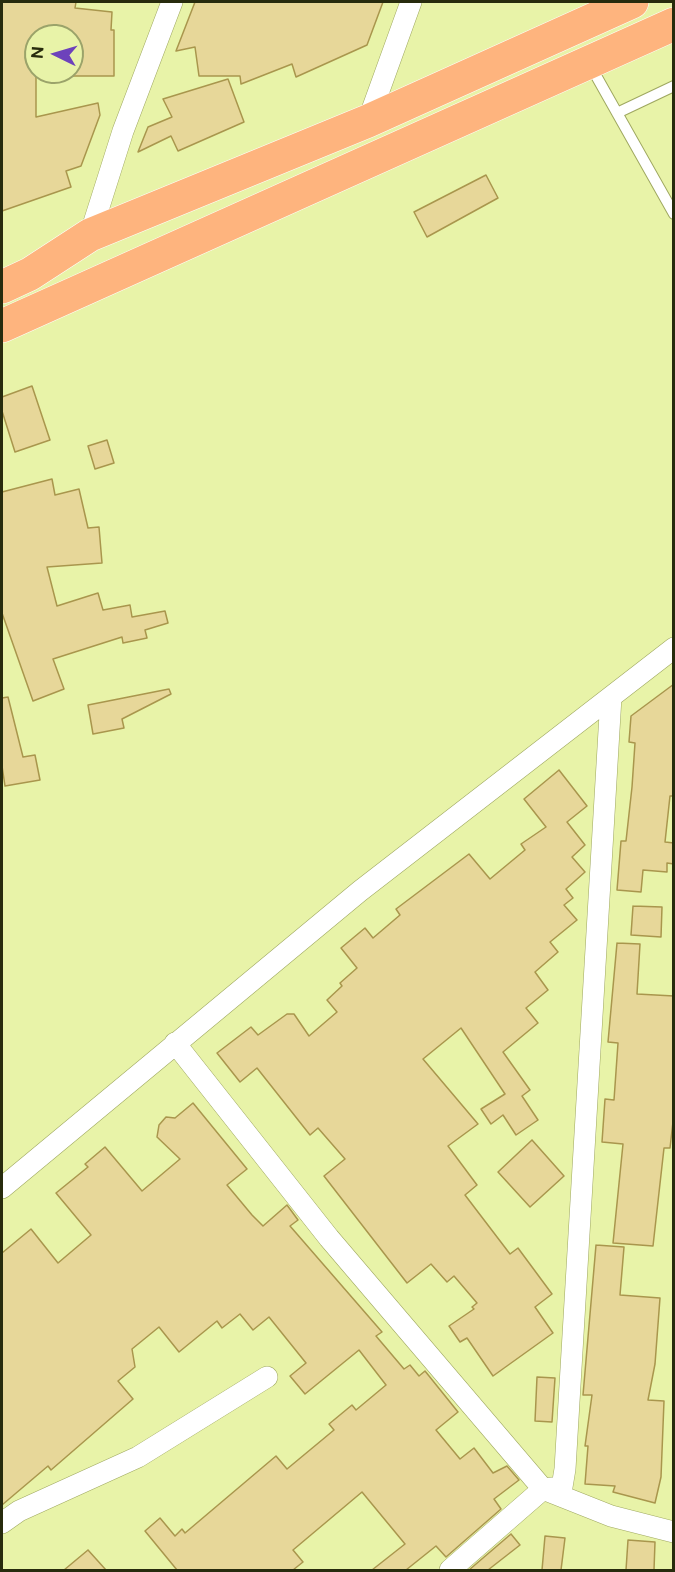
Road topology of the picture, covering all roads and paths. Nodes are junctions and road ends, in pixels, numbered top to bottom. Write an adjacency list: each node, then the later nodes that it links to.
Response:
1 (172, 2): 10 (street)
2 (411, 2): 8 (street)
3 (632, 2): 8 (highway)
4 (674, 24): 5 (highway)
5 (589, 62): 7 (lane); 12 (highway)
6 (674, 86): 7 (lane)
7 (617, 113): 9 (lane)
8 (368, 121): 10 (highway)
9 (674, 214)
10 (90, 235): 11 (highway)
11 (11, 281)
12 (46, 307): 13 (highway); 14 (highway)
13 (2, 326)
14 (2, 336)
15 (674, 648): 16 (street)
16 (611, 697): 17 (street); 20 (street)
17 (175, 1043): 18 (street); 20 (street)
18 (2, 1188)
19 (267, 1377): 21 (street)
20 (543, 1489): 22 (street); 23 (street)
21 (2, 1523)
22 (674, 1532)
23 (450, 1570)

